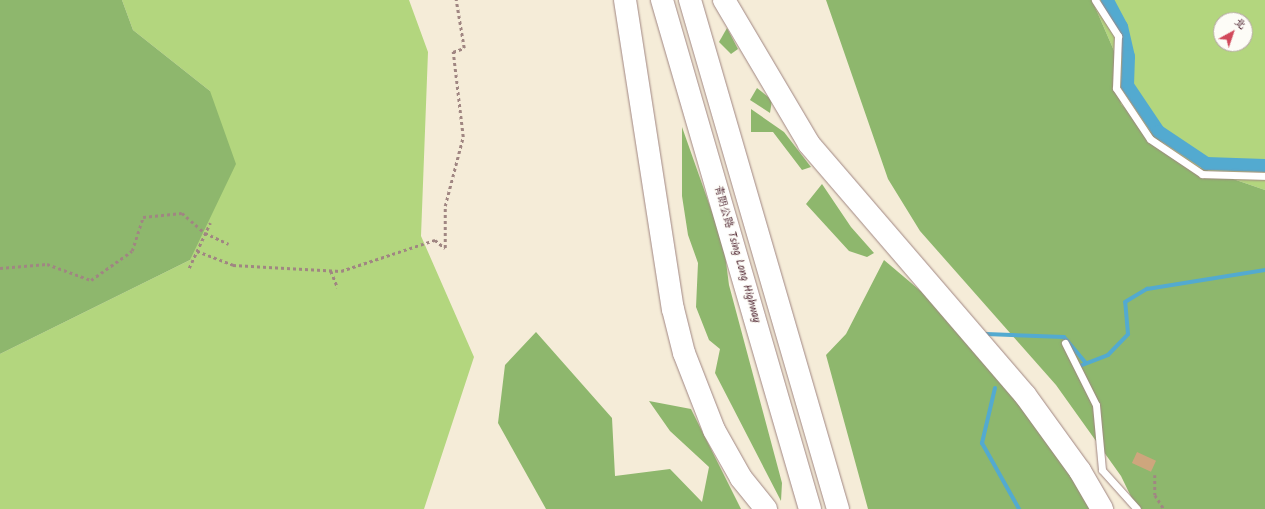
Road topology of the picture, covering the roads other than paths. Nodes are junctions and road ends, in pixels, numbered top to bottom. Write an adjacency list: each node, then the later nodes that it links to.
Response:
1 (625, 0): 8 (highway)
2 (662, 0): 9 (highway, 青朗公路 Tsing Long Highway)
3 (690, 0): 10 (highway)
4 (724, 0): 11 (highway)
5 (1095, 0): 6 (lane)
6 (1265, 176)
7 (1065, 343): 12 (lane)
8 (766, 509)
9 (810, 509)
10 (838, 509)
11 (1102, 509)
12 (1137, 509)

